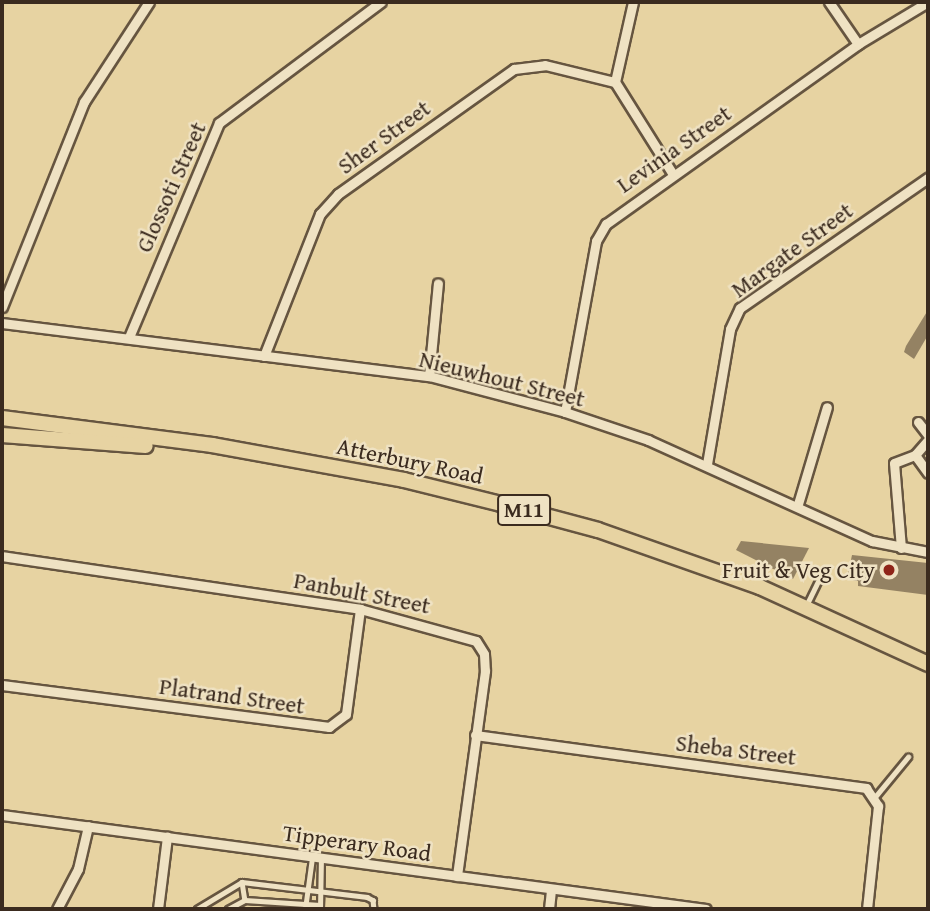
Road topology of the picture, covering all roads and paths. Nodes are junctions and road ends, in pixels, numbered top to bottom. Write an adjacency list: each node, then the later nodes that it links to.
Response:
1 (149, 2): 11 (street)
2 (381, 2): 13 (street, Glossoti Street)
3 (633, 2): 7 (street)
4 (830, 2): 6 (street)
5 (928, 2): 6 (street, Levinia Street)
6 (858, 44): 8 (street, Levinia Street)
7 (615, 82): 8 (street); 14 (street, Sher Street)
8 (672, 173): 17 (street, Levinia Street)
9 (928, 178): 24 (street, Margate Street)
10 (438, 282): 15 (street)
11 (2, 307)
12 (2, 323): 13 (street, Nieuwhout Street)
13 (129, 337): 14 (street, Nieuwhout Street)
14 (264, 356): 15 (street, Nieuwhout Street)
15 (429, 376): 17 (street, Nieuwhout Street)
16 (827, 407): 26 (street)
17 (565, 412): 24 (street, Nieuwhout Street)
18 (2, 418): 22 (main road, Atterbury Road / M11)
19 (918, 422): 21 (street)
20 (2, 435): 22 (main road, Atterbury Road / M11)
21 (928, 438): 23 (street)
22 (232, 450): 31 (main road, Atterbury Road / M11)
23 (915, 455): 25 (street); 27 (street)
24 (707, 464): 26 (street, Nieuwhout Street)
25 (928, 473)
26 (798, 504): 27 (street, Nieuwhout Street)
27 (901, 548): 28 (street, Nieuwhout Street)
28 (928, 552)
29 (2, 556): 32 (street, Panbult Street)
30 (821, 575): 31 (lane)
31 (806, 607): 33 (main road, Atterbury Road / M11)
32 (360, 609): 34 (street, Platrand Street); 35 (street, Panbult Street)
33 (928, 664)
34 (2, 685)
35 (475, 735): 37 (street, Sheba Street); 42 (street, Panbult Street)
36 (908, 757): 37 (lane)
37 (875, 797): 57 (street)
38 (2, 814): 39 (street, Tipperary Road)
39 (88, 826): 40 (street, Tipperary Road); 50 (street)
40 (167, 837): 41 (street, Tipperary Road); 51 (street)
41 (316, 857): 42 (street, Tipperary Road); 45 (lane); 46 (lane)
42 (457, 876): 44 (street, Tipperary Road)
43 (242, 882): 45 (lane); 47 (lane); 52 (lane)
44 (551, 889): 55 (street); 56 (street, Tipperary Road)
45 (308, 891): 46 (lane); 49 (lane)
46 (320, 893): 48 (lane); 54 (lane)
47 (245, 901): 49 (lane); 53 (lane)
48 (320, 907): 49 (lane)
49 (305, 908)
50 (57, 909)
51 (158, 909)
52 (197, 909)
53 (228, 909)
54 (374, 909)
55 (549, 909)
56 (706, 909)
57 (867, 909)

